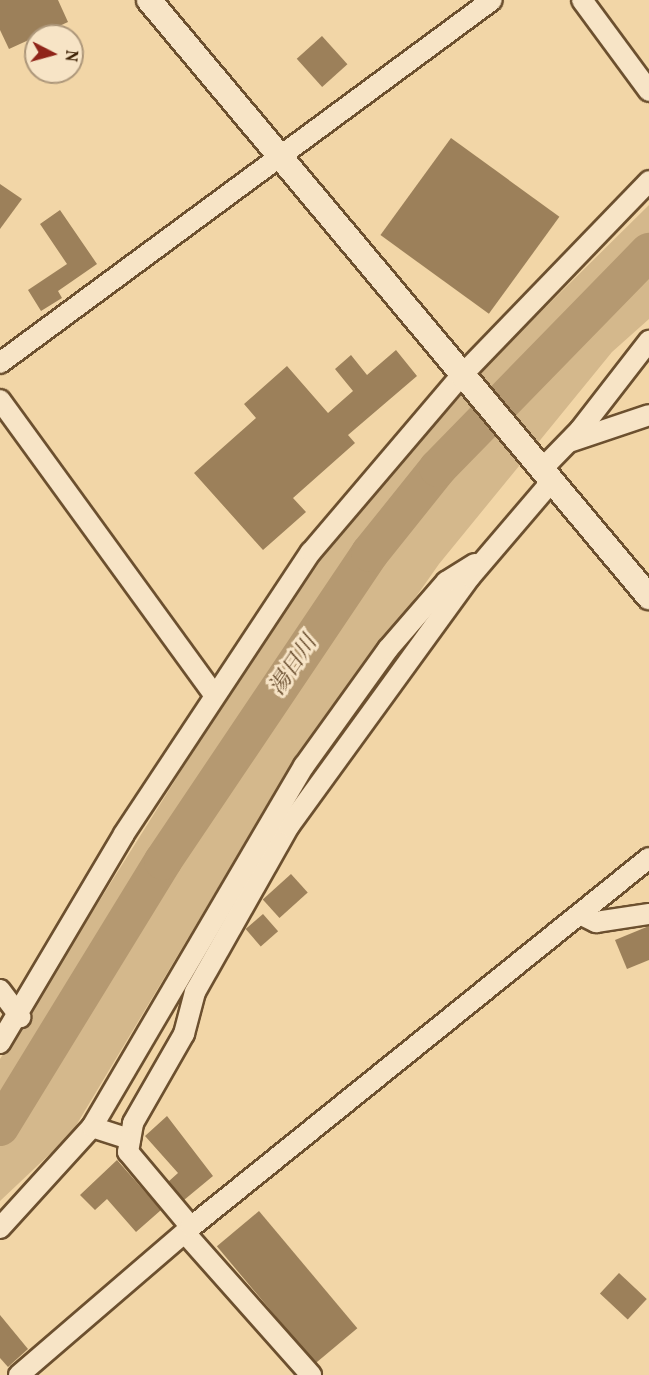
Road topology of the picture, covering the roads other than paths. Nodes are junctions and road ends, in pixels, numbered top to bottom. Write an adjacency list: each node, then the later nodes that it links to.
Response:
1 (149, 0): 5 (street)
2 (492, 0): 5 (street)
3 (582, 0): 4 (street)
4 (649, 91)
5 (281, 160): 8 (street); 9 (street)
6 (649, 181): 9 (street)
7 (649, 341): 12 (street)
8 (0, 363)
9 (462, 377): 13 (street); 16 (street)
10 (0, 400): 16 (street)
11 (649, 415): 12 (street)
12 (569, 442): 13 (street)
13 (544, 473): 14 (street); 15 (street)
14 (485, 558): 23 (street); 24 (street)
15 (649, 597)
16 (213, 693): 21 (street)
17 (649, 858): 18 (street)
18 (580, 914): 19 (street); 26 (street)
19 (649, 914)
20 (0, 990): 21 (street)
21 (20, 1017): 22 (street)
22 (0, 1043)
23 (92, 1127): 24 (street); 25 (street)
24 (130, 1139): 26 (street)
25 (0, 1228)
26 (188, 1230): 27 (street); 28 (street)
27 (19, 1375)
28 (311, 1375)

